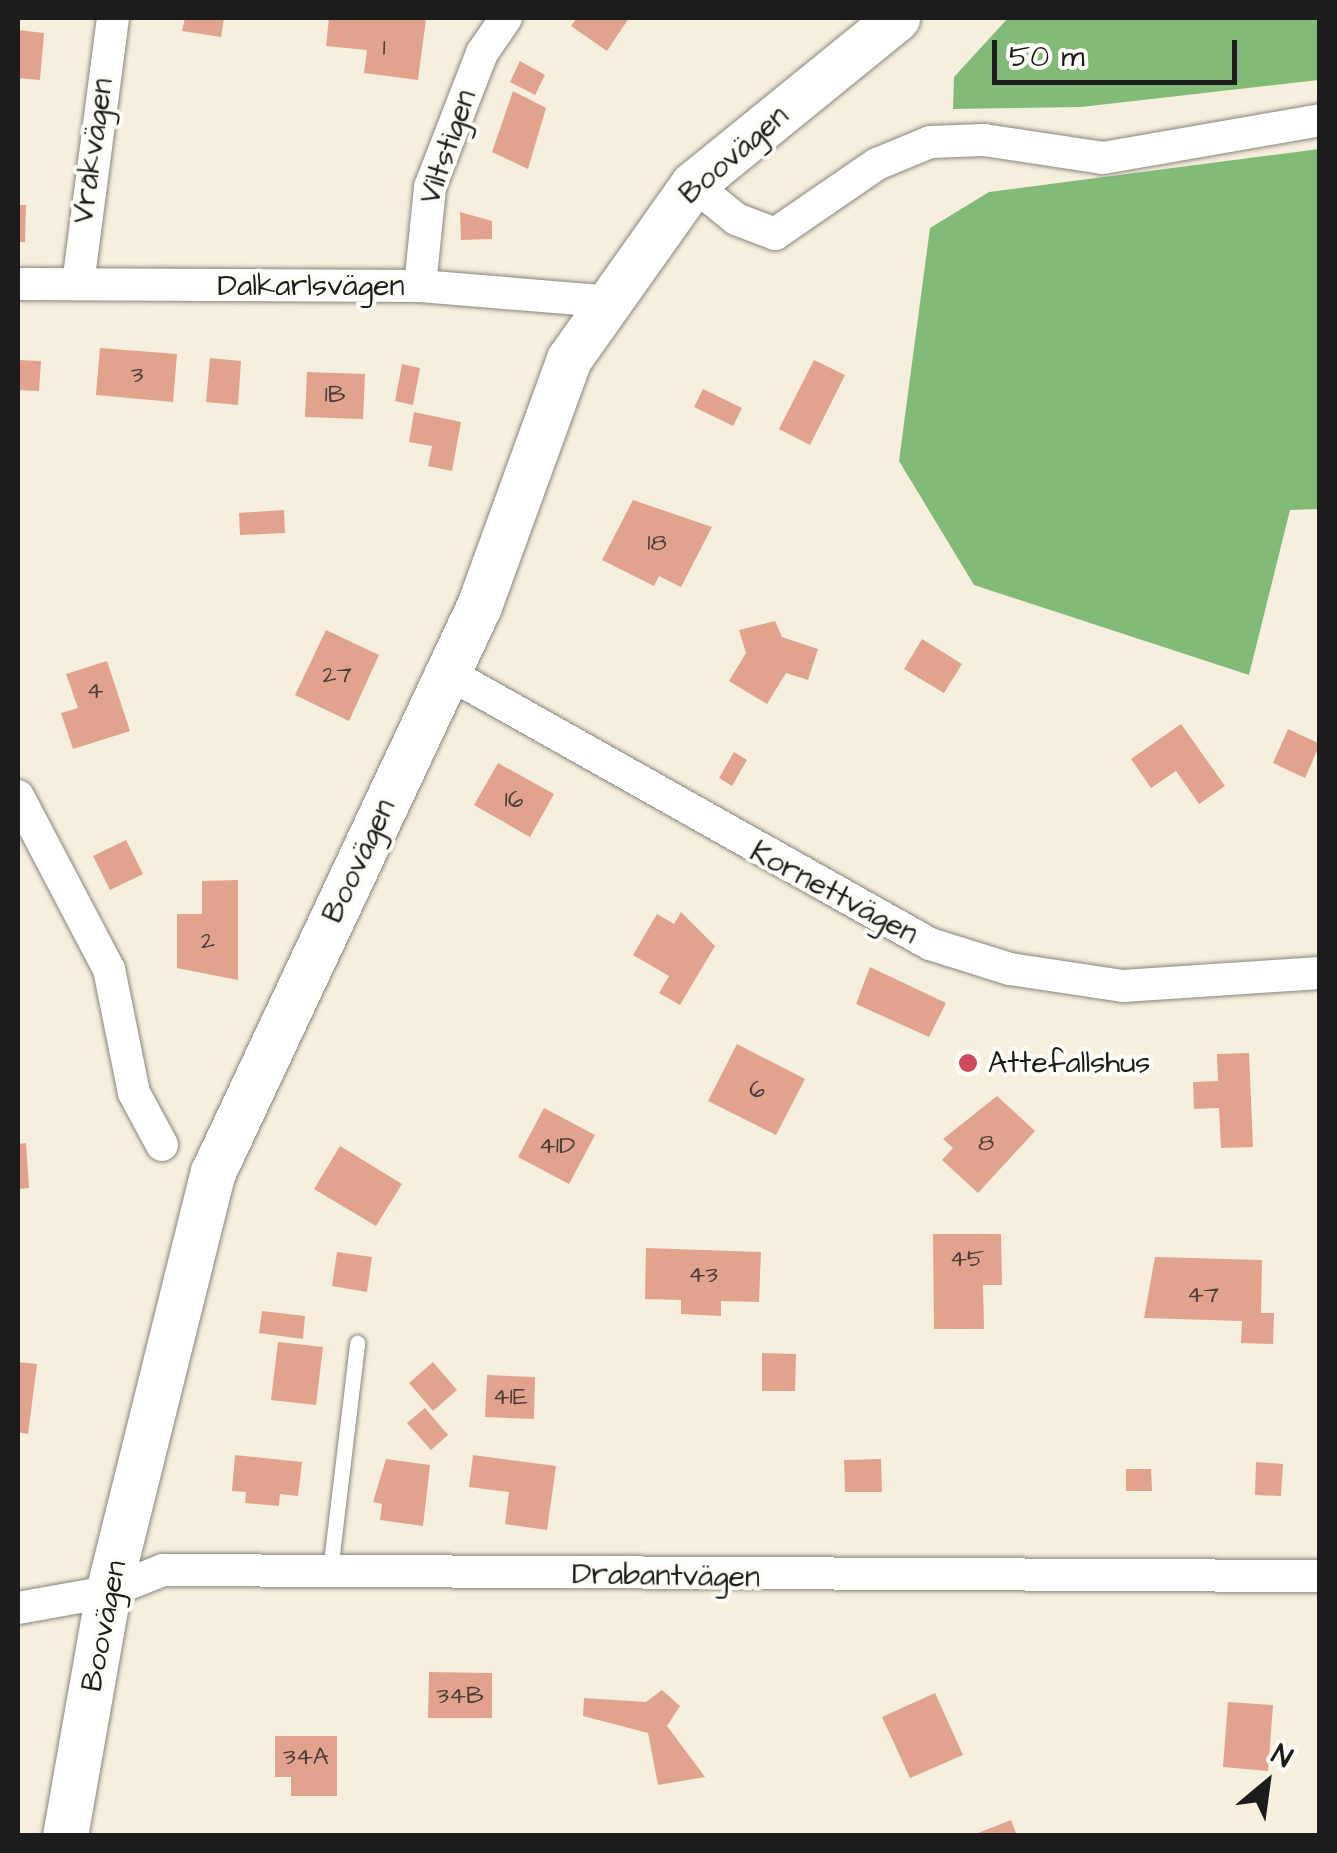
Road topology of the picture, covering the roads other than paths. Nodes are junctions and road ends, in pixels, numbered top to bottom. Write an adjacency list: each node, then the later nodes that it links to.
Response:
1 (113, 18): 7 (street, Vråkvägen)
2 (506, 18): 8 (street, Viltstigen)
3 (897, 18): 5 (street, Boovägen)
4 (1320, 120): 5 (street)
5 (694, 184): 9 (street, Boovägen)
6 (18, 284): 7 (street, Dalkarlsvägen)
7 (78, 284): 8 (street, Dalkarlsvägen)
8 (420, 286): 9 (street, Dalkarlsvägen)
9 (603, 302): 10 (street, Boovägen)
10 (448, 673): 12 (street, Kornettvägen); 17 (street, Boovägen)
11 (18, 796): 13 (street)
12 (1320, 972)
13 (162, 1144)
14 (358, 1343): 15 (lane)
15 (330, 1571): 16 (street, Drabantvägen); 17 (street, Drabantvägen)
16 (1320, 1576)
17 (108, 1592): 18 (street, Drabantvägen); 19 (street, Boovägen)
18 (18, 1608)
19 (65, 1836)

